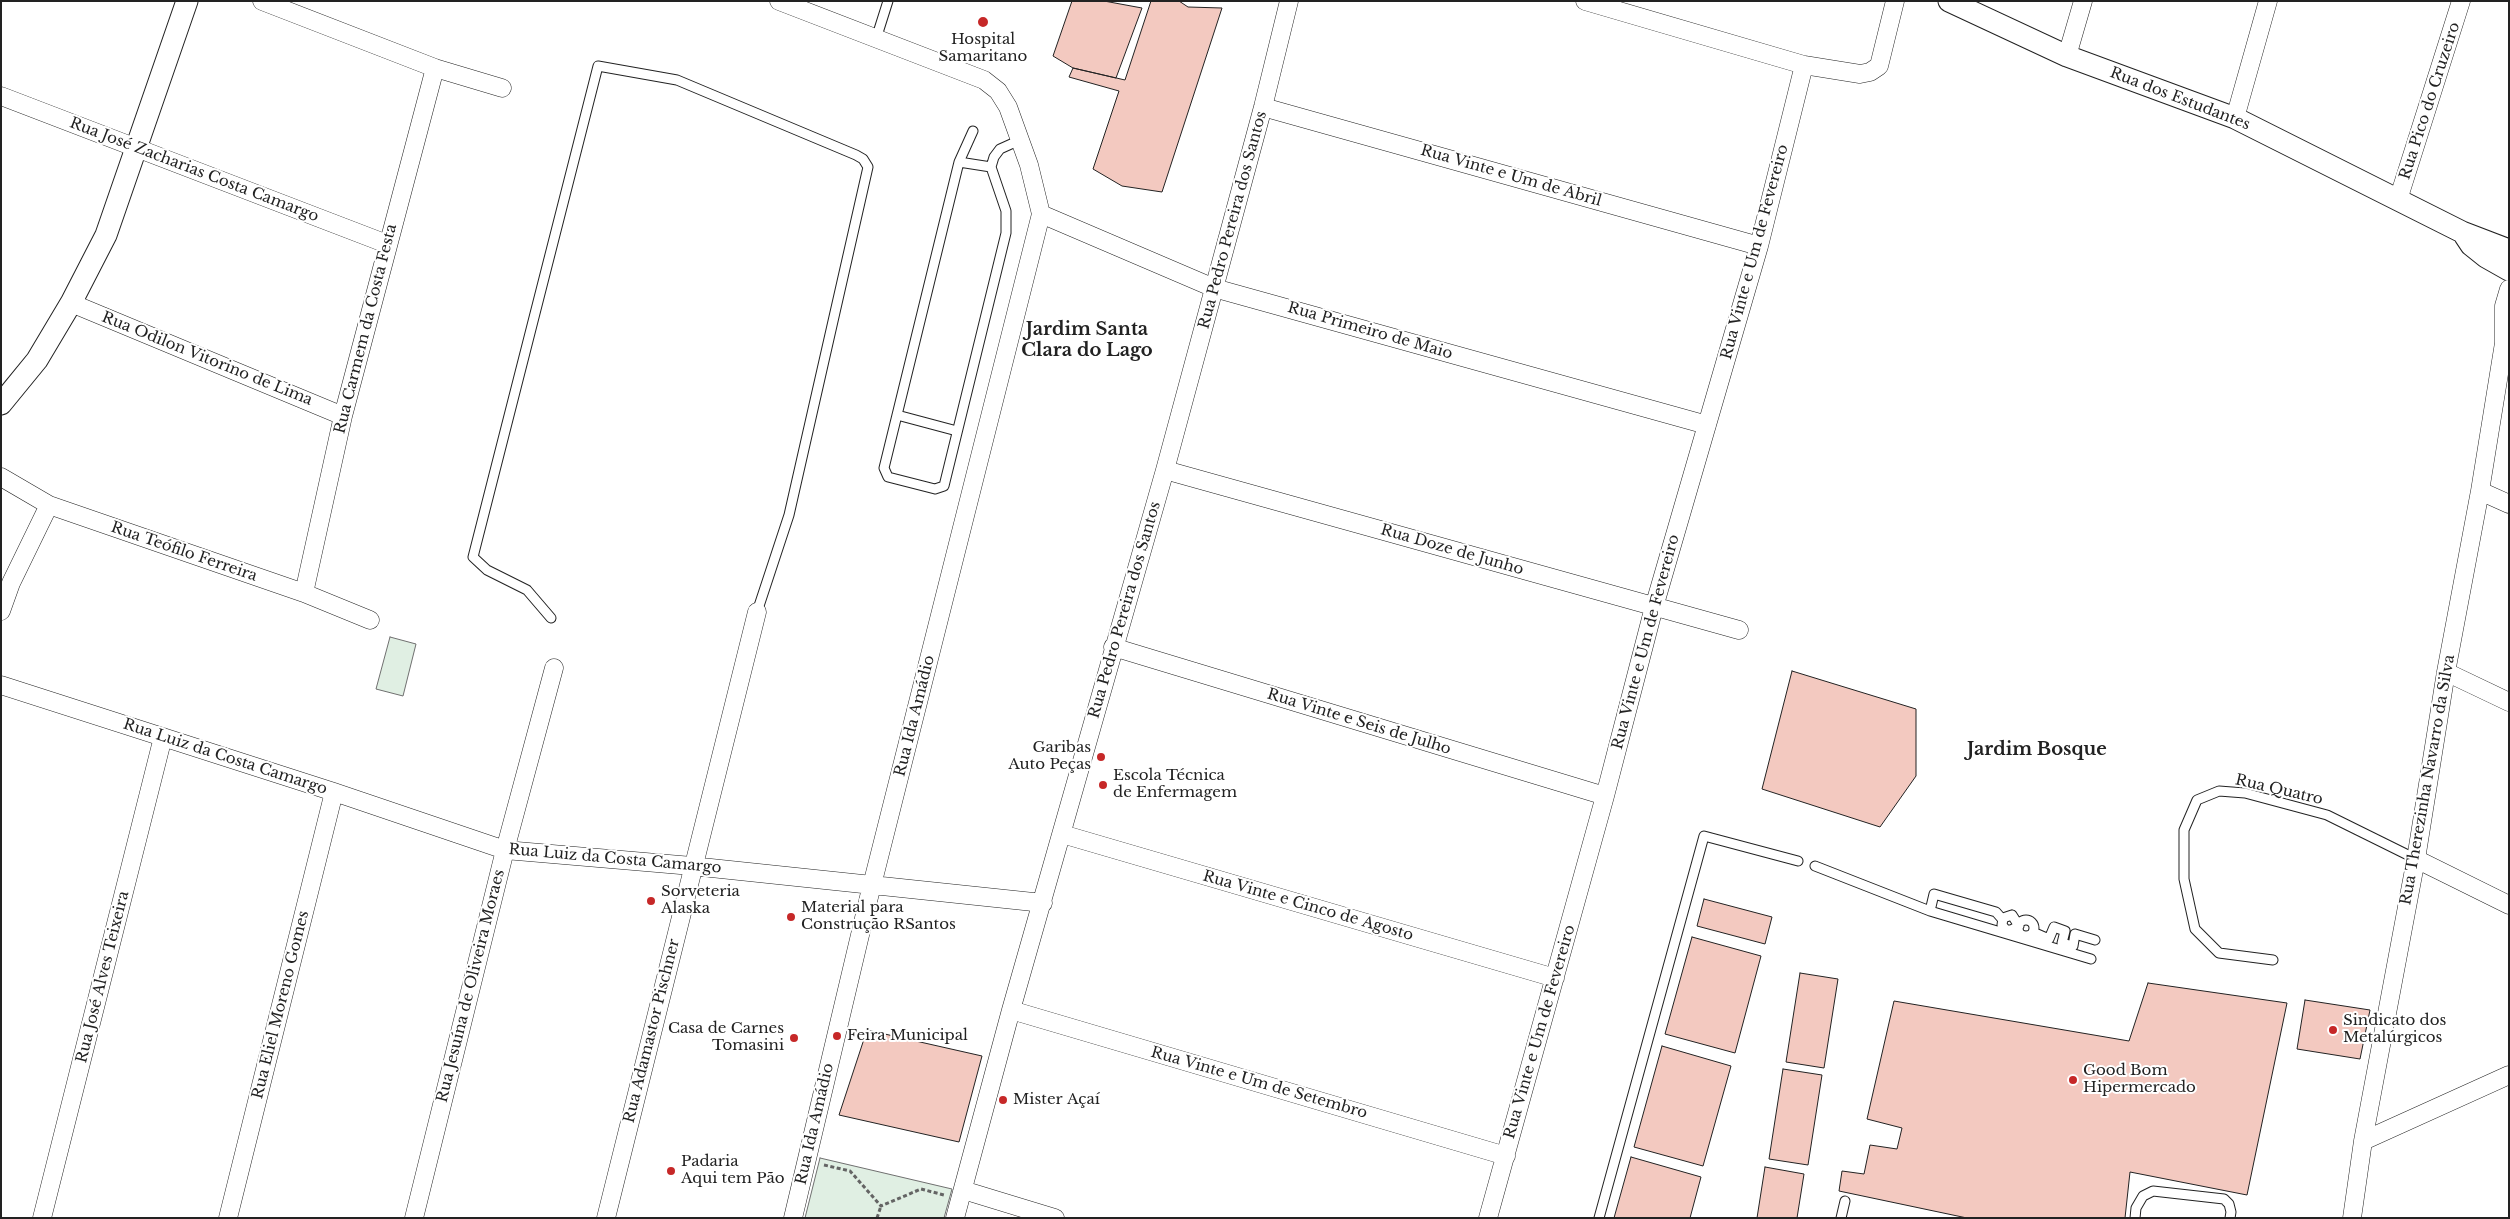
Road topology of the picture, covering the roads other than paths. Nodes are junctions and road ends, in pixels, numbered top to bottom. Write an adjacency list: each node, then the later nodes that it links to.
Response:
1 (188, 1): 22 (street)
2 (262, 1): 15 (street)
3 (779, 1): 12 (street)
4 (888, 1): 12 (lane)
5 (1289, 1): 18 (street, Rua Pedro Pereira dos Santos)
6 (1585, 1): 14 (street)
7 (1895, 1): 14 (street)
8 (1949, 1): 13 (street, Rua dos Estudantes)
9 (2083, 1): 13 (street)
10 (2268, 1): 19 (street)
11 (2462, 1): 25 (street, Rua Pico do Cruzeiro)
12 (876, 39): 21 (street)
13 (2068, 56): 19 (street, Rua dos Estudantes)
14 (1804, 65): 29 (street, Rua Vinte e Um de Fevereiro)
15 (435, 68): 16 (street); 28 (street, Rua Carmem da Costa Festa)
16 (502, 88)
17 (1, 96): 22 (street, Rua José Zacharias Costa Camargo)
18 (1263, 107): 29 (street, Rua Vinte e Um de Abril); 32 (street, Rua Pedro Pereira dos Santos)
19 (2235, 118): 25 (street, Rua dos Estudantes)
20 (972, 131): 23 (lane)
21 (1020, 140): 24 (lane); 26 (street)
22 (138, 148): 28 (street, Rua José Zacharias Costa Camargo); 34 (street)
23 (959, 162): 24 (lane); 37 (lane)
24 (992, 167): 40 (lane)
25 (2398, 200): 27 (street, Rua dos Estudantes)
26 (1041, 214): 32 (street, Rua Primeiro de Maio); 67 (street, Rua Ida Amádio)
27 (2462, 232): 30 (street, Rua dos Estudantes); 31 (street, Rua dos Estudantes)
28 (387, 244): 38 (street, Rua Carmem da Costa Festa)
29 (1759, 246): 39 (street, Rua Vinte e Um de Fevereiro)
30 (2509, 250)
31 (2509, 270)
32 (1214, 288): 39 (street, Rua Primeiro de Maio); 41 (street, Rua Pedro Pereira dos Santos)
33 (2509, 289): 35 (street, Rua Therezinha Navarro da Silva)
34 (71, 303): 36 (street); 38 (street, Rua Odilon Vitorino de Lima)
35 (2506, 338): 43 (street, Rua Therezinha Navarro da Silva)
36 (1, 404)
37 (897, 415): 40 (lane); 40 (lane)
38 (343, 416): 46 (street, Rua Carmem da Costa Festa)
39 (1707, 425): 47 (street, Rua Vinte e Um de Fevereiro)
40 (958, 431)
41 (1165, 470): 47 (street, Rua Doze de Junho); 53 (street, Rua Pedro Pereira dos Santos)
42 (1, 477): 45 (street, Rua Teófilo Ferreira)
43 (2480, 491): 44 (street); 55 (street, Rua Therezinha Navarro da Silva)
44 (2509, 504)
45 (50, 505): 46 (street, Rua Teófilo Ferreira); 48 (street)
46 (304, 593): 51 (street, Rua Teófilo Ferreira)
47 (1654, 607): 52 (street, Rua Doze de Junho); 60 (street, Rua Vinte e Um de Fevereiro)
48 (1, 611)
49 (757, 612): 50 (lane); 65 (street, Rua Adamastor Pischner)
50 (551, 618)
51 (370, 620)
52 (1739, 630)
53 (1114, 647): 60 (street, Rua Vinte e Seis de Julho); 61 (street, Rua Pedro Pereira dos Santos)
54 (554, 668): 62 (street, Rua Jesuína de Oliveira Moraes)
55 (2446, 672): 57 (street); 63 (street, Rua Therezinha Navarro da Silva)
56 (1, 685): 58 (street, Rua Luiz da Costa Camargo)
57 (2509, 702)
58 (163, 737): 59 (street, Rua Luiz da Costa Camargo); 81 (street, Rua José Alves Teixeira)
59 (334, 792): 62 (street, Rua Luiz da Costa Camargo); 82 (street, Rua Eliel Moreno Gomes)
60 (1605, 796): 74 (street, Rua Vinte e Um de Fevereiro)
61 (1062, 834): 68 (street, Rua Pedro Pereira dos Santos); 74 (street, Rua Vinte e Cinco de Agosto)
62 (505, 850): 65 (street, Rua Luiz da Costa Camargo); 83 (street, Rua Jesuína de Oliveira Moraes)
63 (2416, 860): 69 (street); 73 (lane, Rua Quatro); 77 (street, Rua Therezinha Navarro da Silva)
64 (1798, 861): 89 (lane)
65 (692, 866): 67 (street, Rua Luiz da Costa Camargo); 84 (street, Rua Adamastor Pischner)
66 (1815, 866): 70 (lane)
67 (872, 885): 68 (street, Rua Luiz da Costa Camargo); 85 (street, Rua Ida Amádio)
68 (1043, 903): 75 (street, Rua Pedro Pereira dos Santos)
69 (2509, 905)
70 (1930, 911): 71 (lane); 72 (lane)
71 (2095, 940)
72 (2090, 959)
73 (2273, 960)
74 (1555, 978): 78 (street, Rua Vinte e Um de Fevereiro)
75 (1012, 1010): 78 (street, Rua Vinte e Um de Setembro); 79 (street, Rua Pedro Pereira dos Santos)
76 (2509, 1075): 77 (street)
77 (2363, 1141): 93 (street, Rua Therezinha Navarro da Silva)
78 (1506, 1156): 88 (street, Rua Vinte e Um de Fevereiro)
79 (963, 1190): 86 (street, Rua Pedro Pereira dos Santos); 87 (street)
80 (1845, 1202): 90 (lane)
81 (42, 1218)
82 (228, 1218)
83 (414, 1218)
84 (606, 1218)
85 (792, 1218)
86 (955, 1218)
87 (1055, 1218)
88 (1488, 1218)
89 (1599, 1218)
90 (1842, 1218)
91 (2135, 1218): 92 (lane)
92 (2230, 1218)
93 (2352, 1218)

